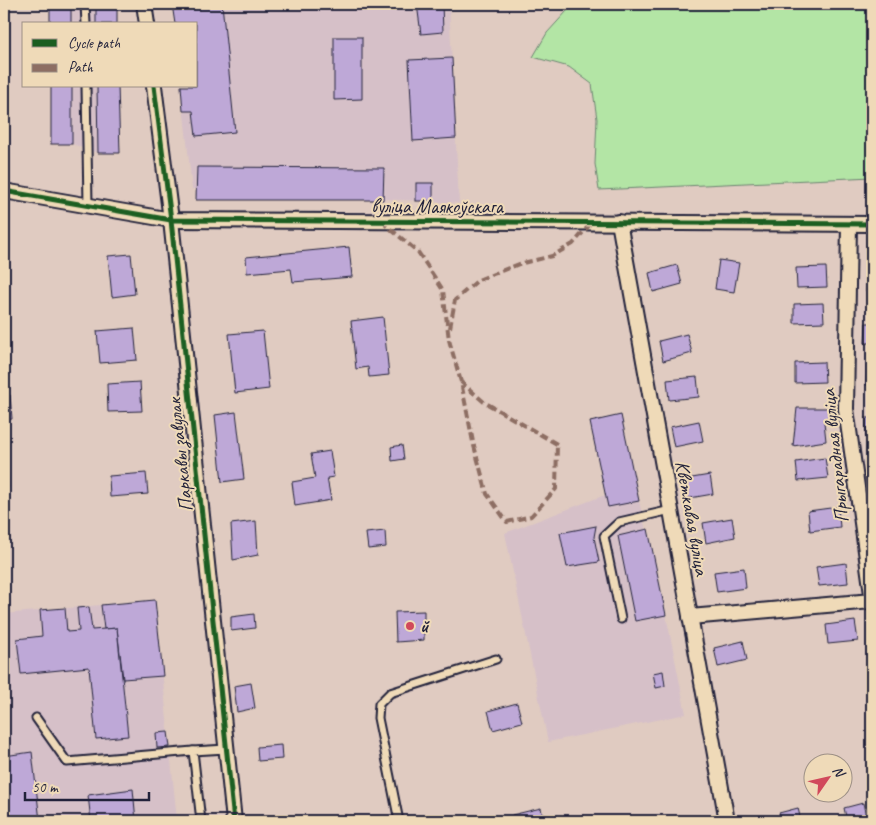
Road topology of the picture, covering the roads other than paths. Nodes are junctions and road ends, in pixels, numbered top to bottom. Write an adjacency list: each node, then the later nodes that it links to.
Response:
1 (85, 4): 3 (lane)
2 (144, 4): 4 (street)
3 (86, 22)
4 (147, 22)
5 (86, 88): 8 (lane)
6 (154, 88): 9 (street, Паркавы завулак)
7 (4, 190): 8 (street, вуліца Маякоўскага)
8 (88, 206): 9 (street, вуліца Маякоўскага)
9 (171, 220): 10 (street, вуліца Маякоўскага); 20 (street, Паркавы завулак)
10 (619, 222): 11 (street, вуліца Маякоўскага); 13 (street, Кветкавая вуліца)
11 (849, 224): 12 (street, вуліца Маякоўскага); 14 (street, Прыгарадная вуліца)
12 (872, 224)
13 (671, 510): 16 (street, Кветкавая вуліца); 17 (lane)
14 (872, 594)
15 (872, 600): 16 (street)
16 (690, 617): 25 (street, Кветкавая вуліца)
17 (621, 619)
18 (496, 659): 24 (lane)
19 (36, 718): 21 (lane)
20 (226, 749): 21 (lane); 23 (street, Паркавы завулак)
21 (193, 751): 22 (lane)
22 (201, 821)
23 (234, 821)
24 (399, 821)
25 (727, 821)

